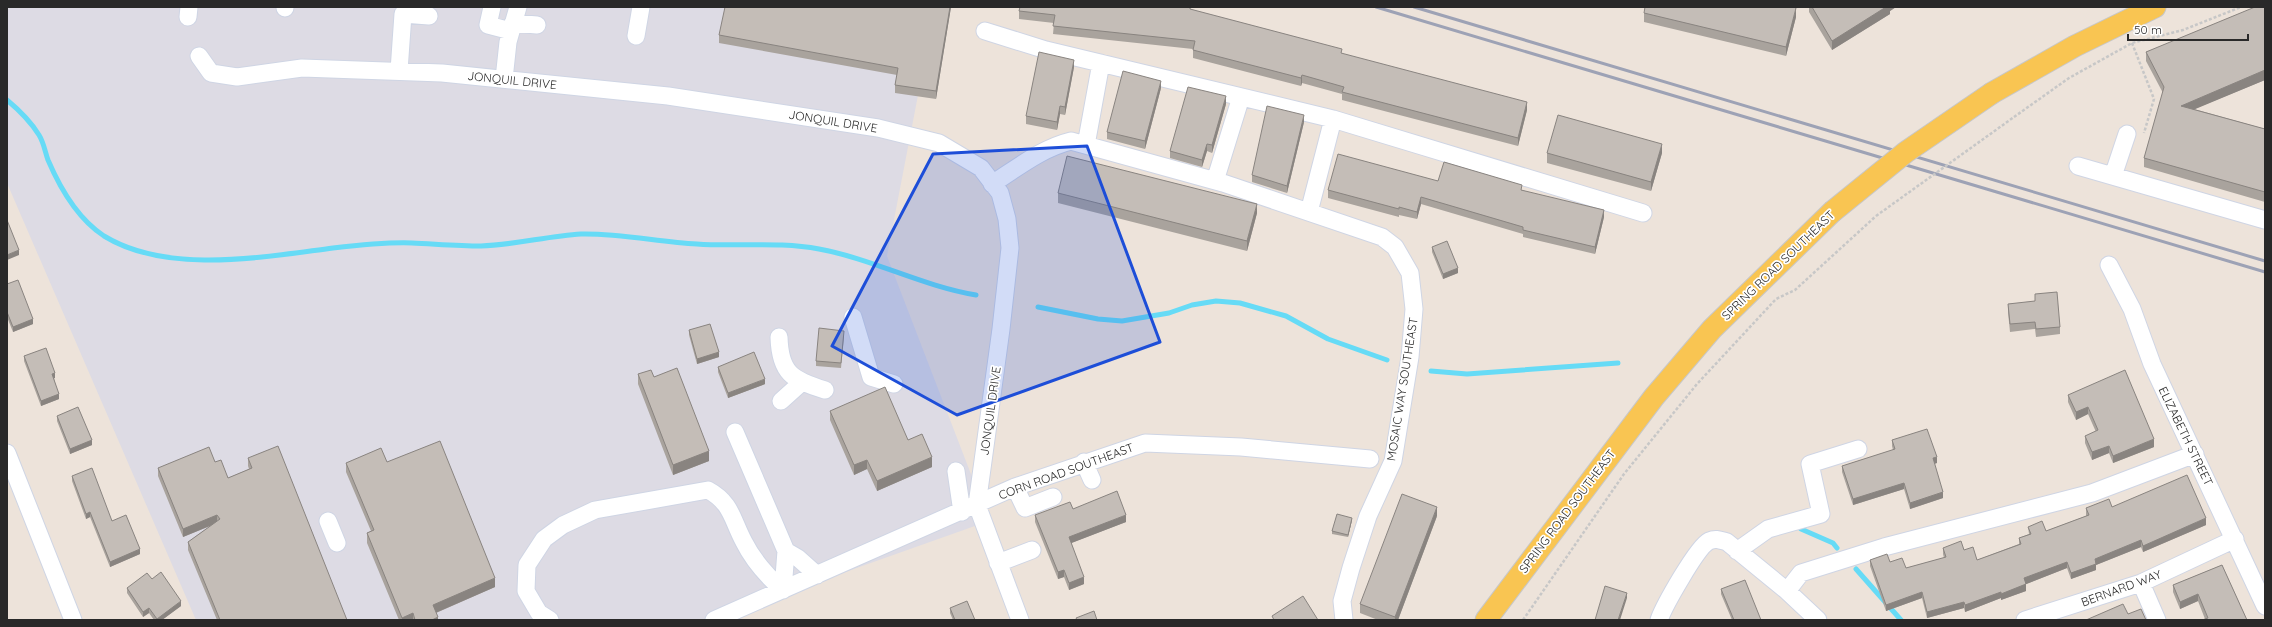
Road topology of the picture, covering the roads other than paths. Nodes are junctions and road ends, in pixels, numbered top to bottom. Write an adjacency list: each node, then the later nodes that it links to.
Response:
1 (492, 7): 5 (street)
2 (641, 7): 8 (street)
3 (2155, 7): 59 (main road, SPRING ROAD SOUTHEAST, bridge)
4 (429, 16): 11 (street)
5 (514, 20): 6 (street); 12 (street)
6 (537, 25)
7 (985, 31): 10 (street)
8 (636, 36)
9 (199, 56): 11 (street, JONQUIL DRIVE)
10 (1101, 63): 13 (street); 16 (street)
11 (399, 71): 12 (street, JONQUIL DRIVE)
12 (504, 80): 20 (street, JONQUIL DRIVE)
13 (1241, 96): 14 (street); 19 (street)
14 (1333, 118): 21 (street); 22 (street)
15 (2127, 135): 18 (street)
16 (1086, 145): 19 (street, MOSAIC WAY SOUTHEAST); 20 (street, MOSAIC WAY SOUTHEAST)
17 (2078, 166): 18 (street)
18 (2113, 176): 23 (street)
19 (1215, 181): 21 (street, MOSAIC WAY SOUTHEAST)
20 (992, 184): 41 (street, JONQUIL DRIVE)
21 (1309, 212): 58 (street, MOSAIC WAY SOUTHEAST)
22 (1643, 213)
23 (2265, 220)
24 (2109, 266): 34 (street, ELIZABETH STREET)
25 (853, 317): 28 (street)
26 (779, 337): 27 (street)
27 (801, 383): 29 (street); 30 (street)
28 (894, 384)
29 (824, 390)
30 (781, 401)
31 (735, 432): 46 (street)
32 (1858, 449): 47 (street)
33 (7, 453): 54 (street)
34 (2195, 454): 43 (street, ELIZABETH STREET); 52 (street)
35 (1370, 459): 36 (street, CORN ROAD SOUTHEAST)
36 (1084, 462): 38 (street); 39 (street, CORN ROAD SOUTHEAST)
37 (956, 471): 41 (street)
38 (1092, 480)
39 (1015, 487): 40 (street); 41 (street, CORN ROAD SOUTHEAST)
40 (1053, 497)
41 (969, 509): 48 (street, JONQUIL DRIVE); 49 (street, CORN ROAD SOUTHEAST)
42 (328, 521): 44 (street)
43 (2235, 539): 50 (street, BERNARD WAY); 53 (street, ELIZABETH STREET)
44 (337, 543)
45 (1032, 550): 48 (street)
46 (786, 551): 49 (street); 51 (street)
47 (1737, 551): 52 (street); 60 (street)
48 (998, 563): 57 (street, JONQUIL DRIVE)
49 (817, 575): 51 (street, CORN ROAD SOUTHEAST)
50 (2141, 583): 62 (street, BERNARD WAY); 63 (street)
51 (783, 590): 55 (street); 56 (street, CORN ROAD SOUTHEAST)
52 (1788, 591): 61 (street)
53 (2265, 606)
54 (73, 620)
55 (550, 620)
56 (714, 620)
57 (1020, 620)
58 (1344, 620)
59 (1486, 620)
60 (1659, 620)
61 (1818, 620)
62 (2025, 620)
63 (2157, 620)

